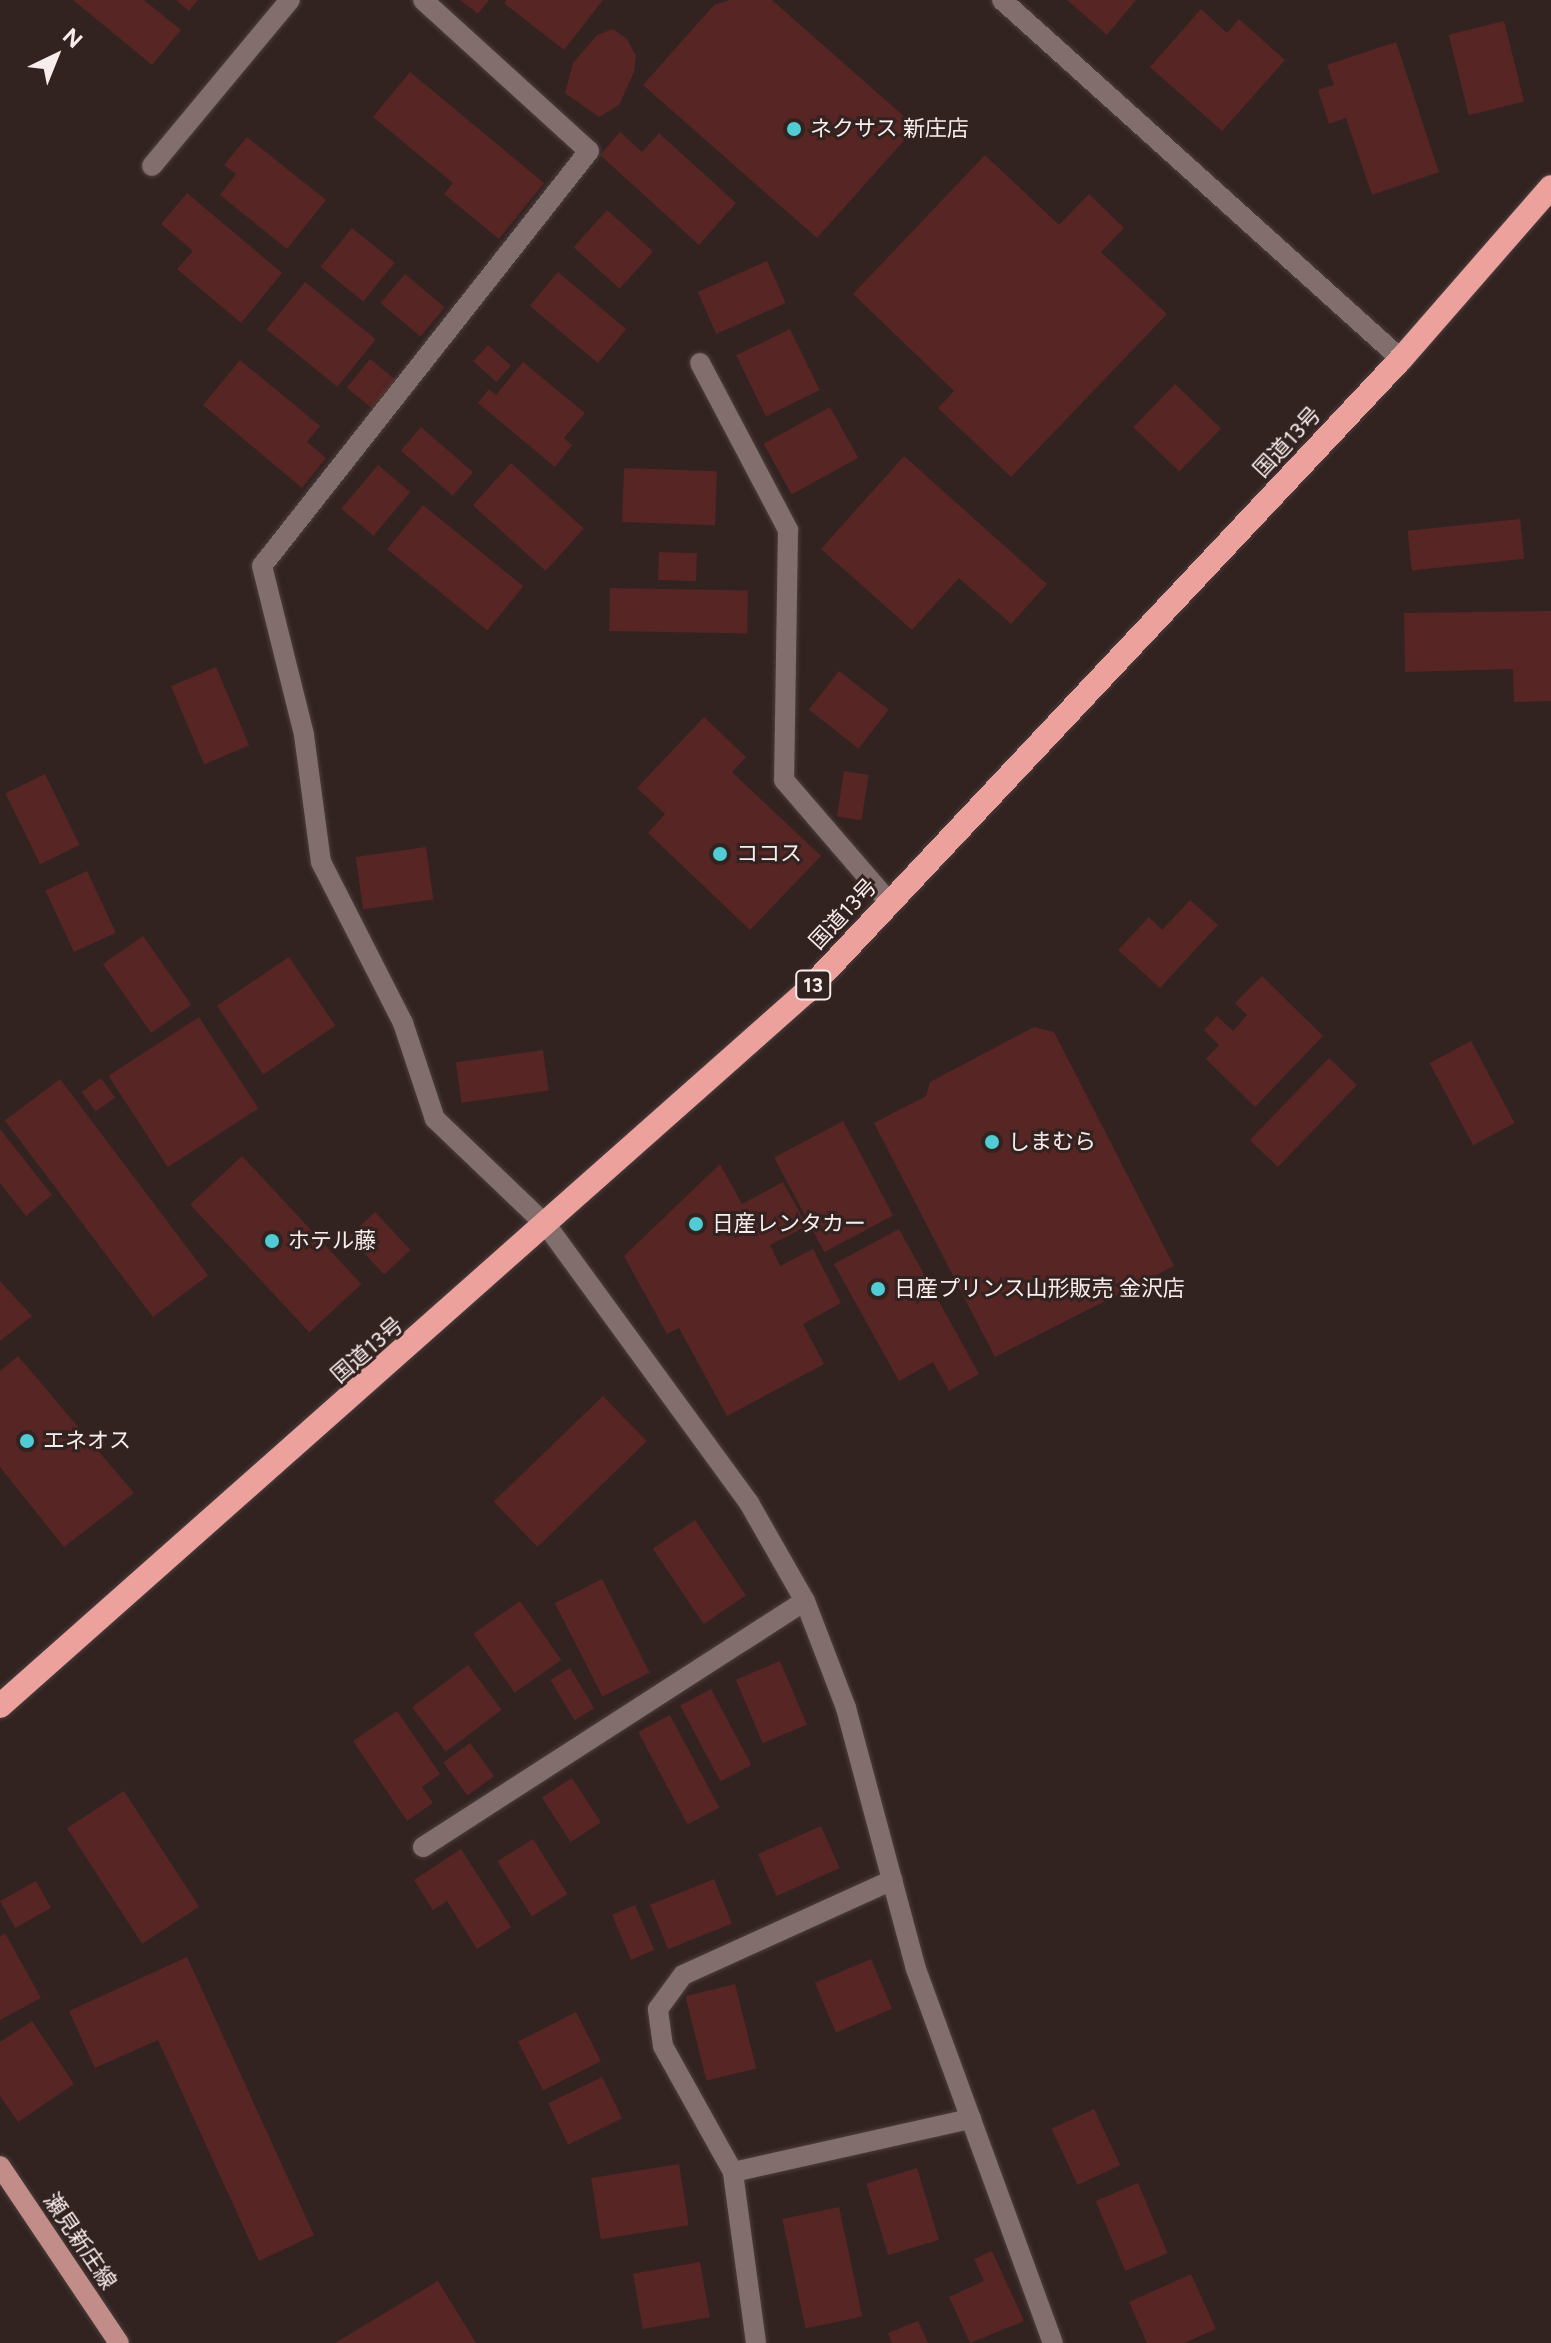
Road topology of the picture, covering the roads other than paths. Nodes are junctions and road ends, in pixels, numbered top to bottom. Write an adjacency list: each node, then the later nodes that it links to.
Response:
1 (290, 0): 4 (street)
2 (423, 0): 9 (street)
3 (1002, 0): 6 (street)
4 (152, 166)
5 (1551, 187): 6 (highway, 国道13号 / 13)
6 (1401, 359): 8 (highway, 国道13号 / 13)
7 (700, 363): 8 (street)
8 (889, 902): 9 (highway, 国道13号 / 13)
9 (547, 1226): 10 (street); 11 (highway, 国道13号 / 13)
10 (805, 1601): 12 (street); 13 (street)
11 (0, 1706)
12 (423, 1847)
13 (892, 1880): 14 (street); 16 (street)
14 (971, 2119): 16 (street); 19 (street)
15 (0, 2166): 17 (main road, 瀬見新庄線)
16 (733, 2172): 18 (street)
17 (119, 2343)
18 (756, 2343)
19 (1053, 2343)

